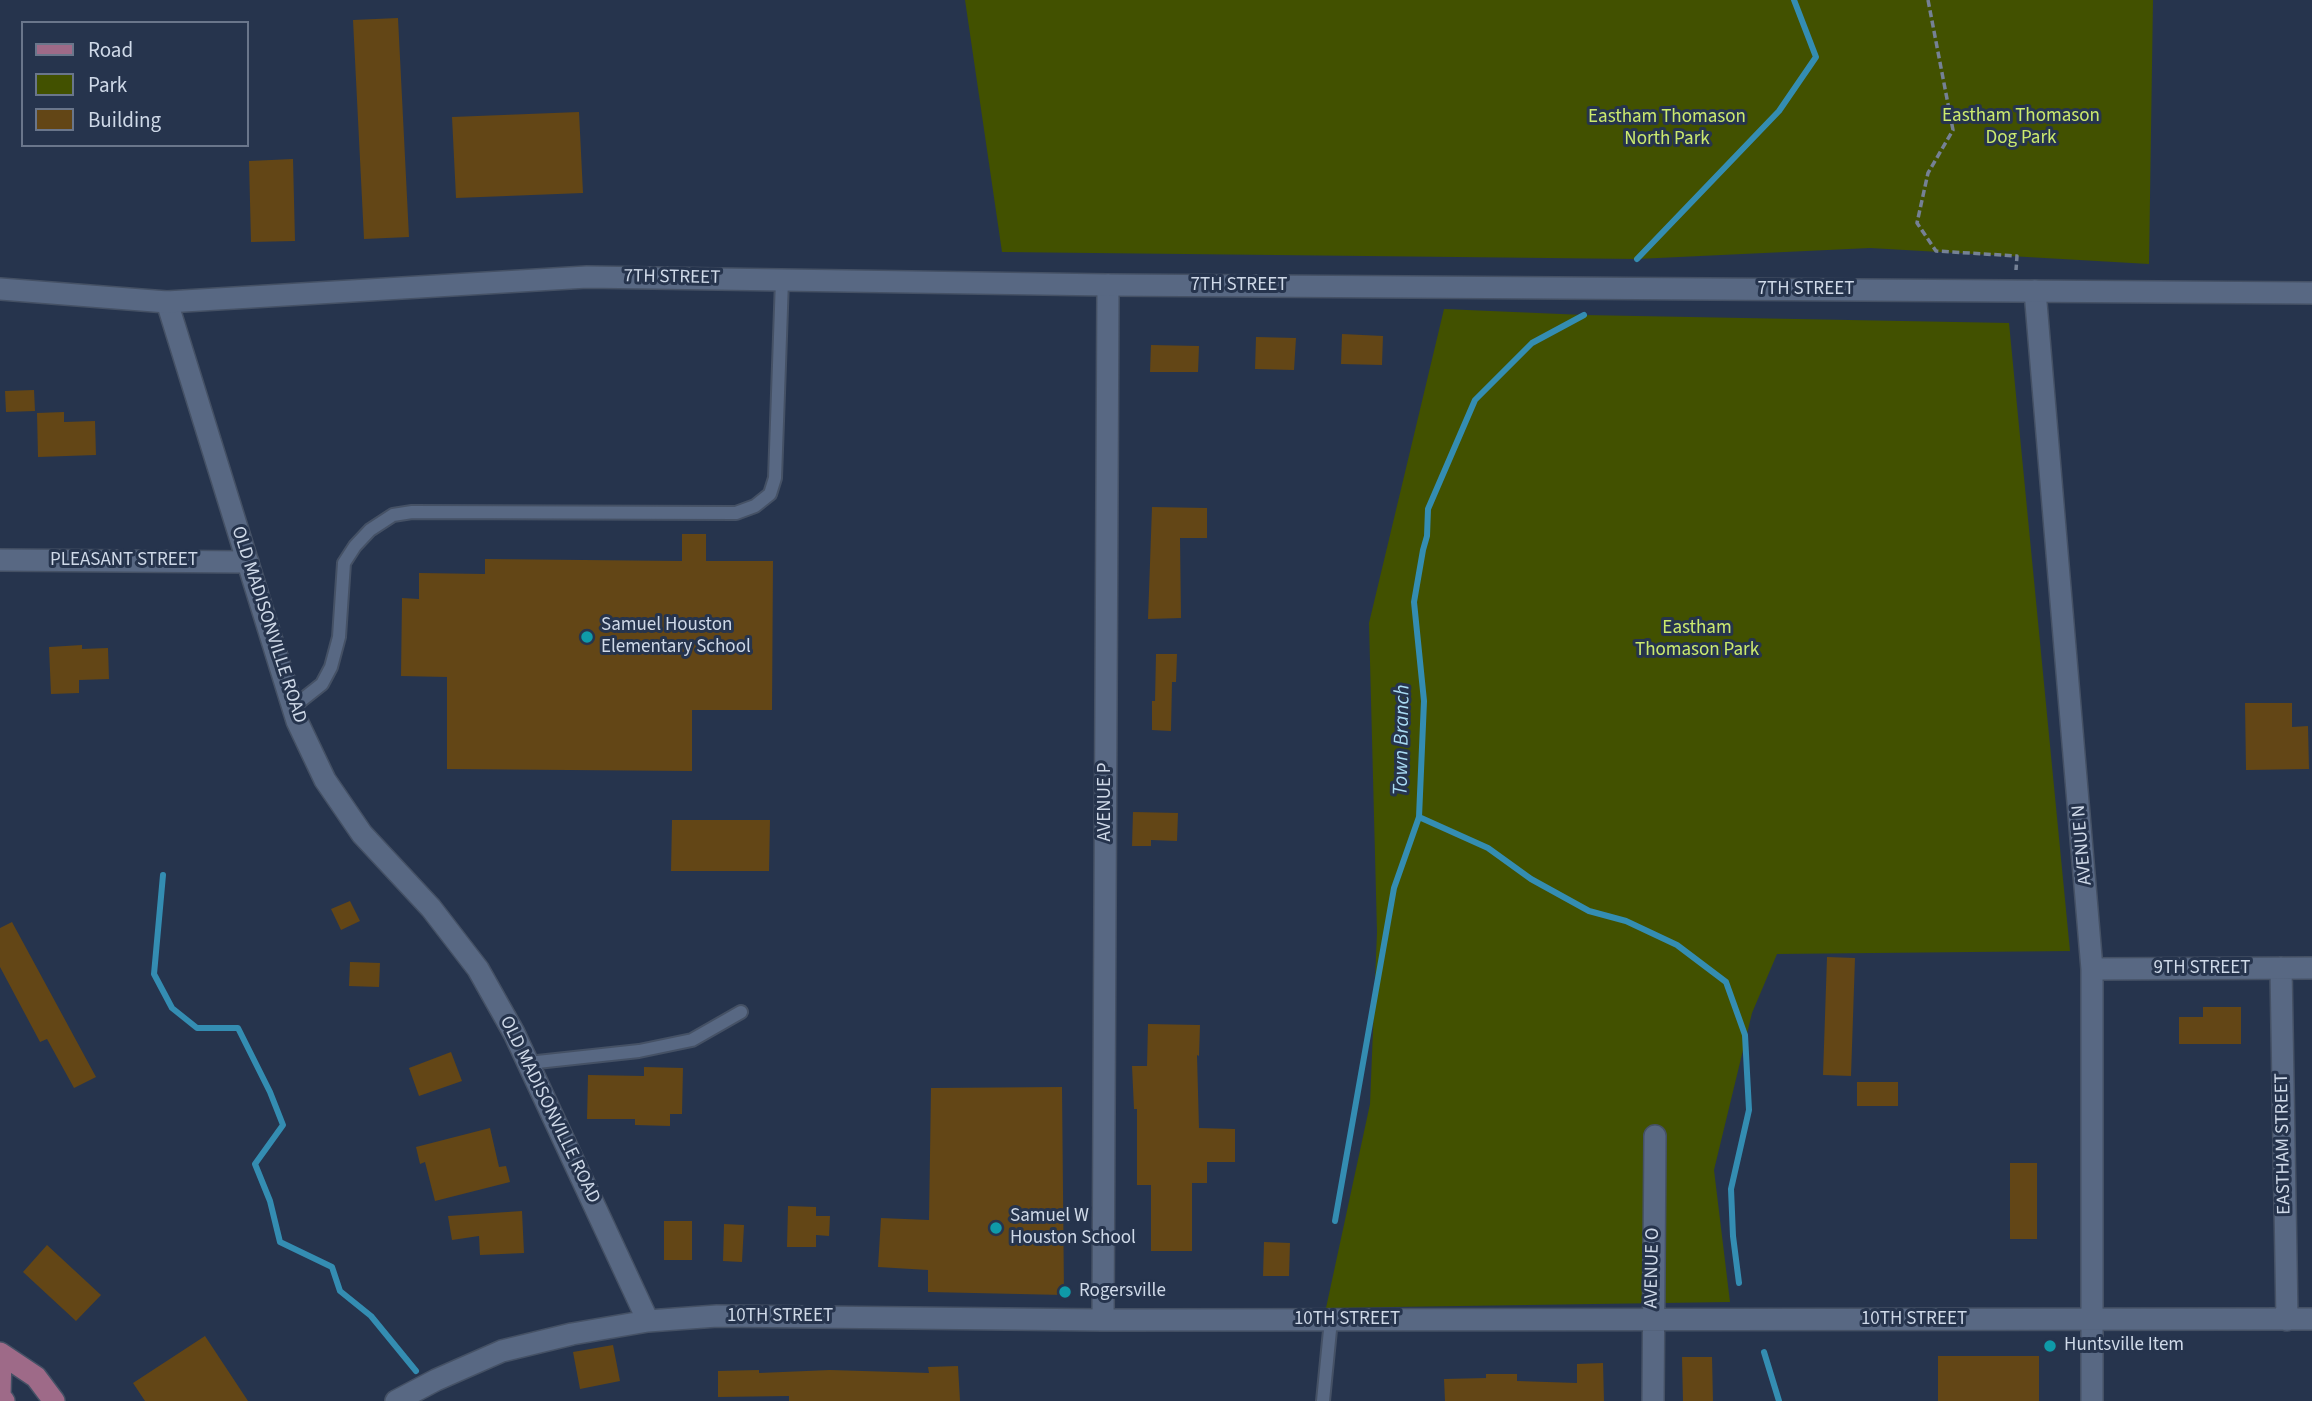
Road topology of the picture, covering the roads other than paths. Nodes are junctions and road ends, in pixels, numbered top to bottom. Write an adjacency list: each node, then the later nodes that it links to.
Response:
1 (782, 280): 2 (street, 7TH STREET); 6 (street, 7TH STREET); 9 (lane)
2 (1108, 285): 4 (street, 7TH STREET); 17 (street, AVENUE P)
3 (0, 289): 6 (street)
4 (2025, 291): 5 (street, 7TH STREET); 12 (street, AVENUE N)
5 (2312, 293)
6 (166, 302): 8 (street, OLD MADISONVILLE ROAD)
7 (0, 560): 8 (street, PLEASANT STREET)
8 (248, 562): 9 (street, OLD MADISONVILLE ROAD)
9 (292, 707): 14 (street, OLD MADISONVILLE ROAD)
10 (2281, 968): 11 (street, 9TH STREET); 12 (street, 9TH STREET); 21 (street, EASTHAM STREET)
11 (2312, 968)
12 (2092, 969): 20 (street, AVENUE N)
13 (741, 1012): 14 (lane)
14 (528, 1063): 22 (street, OLD MADISONVILLE ROAD)
15 (1655, 1136): 19 (street, AVENUE O)
16 (2312, 1319): 21 (street, 10TH STREET)
17 (1103, 1320): 18 (street, 10TH STREET); 22 (street, 10TH STREET)
18 (1331, 1320): 19 (street, 10TH STREET); 27 (lane)
19 (1652, 1320): 20 (street, 10TH STREET); 28 (street, AVENUE O)
20 (2091, 1320): 21 (street, 10TH STREET); 29 (street, AVENUE N)
21 (2287, 1320)
22 (648, 1321): 26 (street, 10TH STREET)
23 (1, 1354): 24 (main road); 25 (main road)
24 (4, 1401)
25 (54, 1401)
26 (396, 1401)
27 (1323, 1401)
28 (1653, 1401)
29 (2092, 1401)

